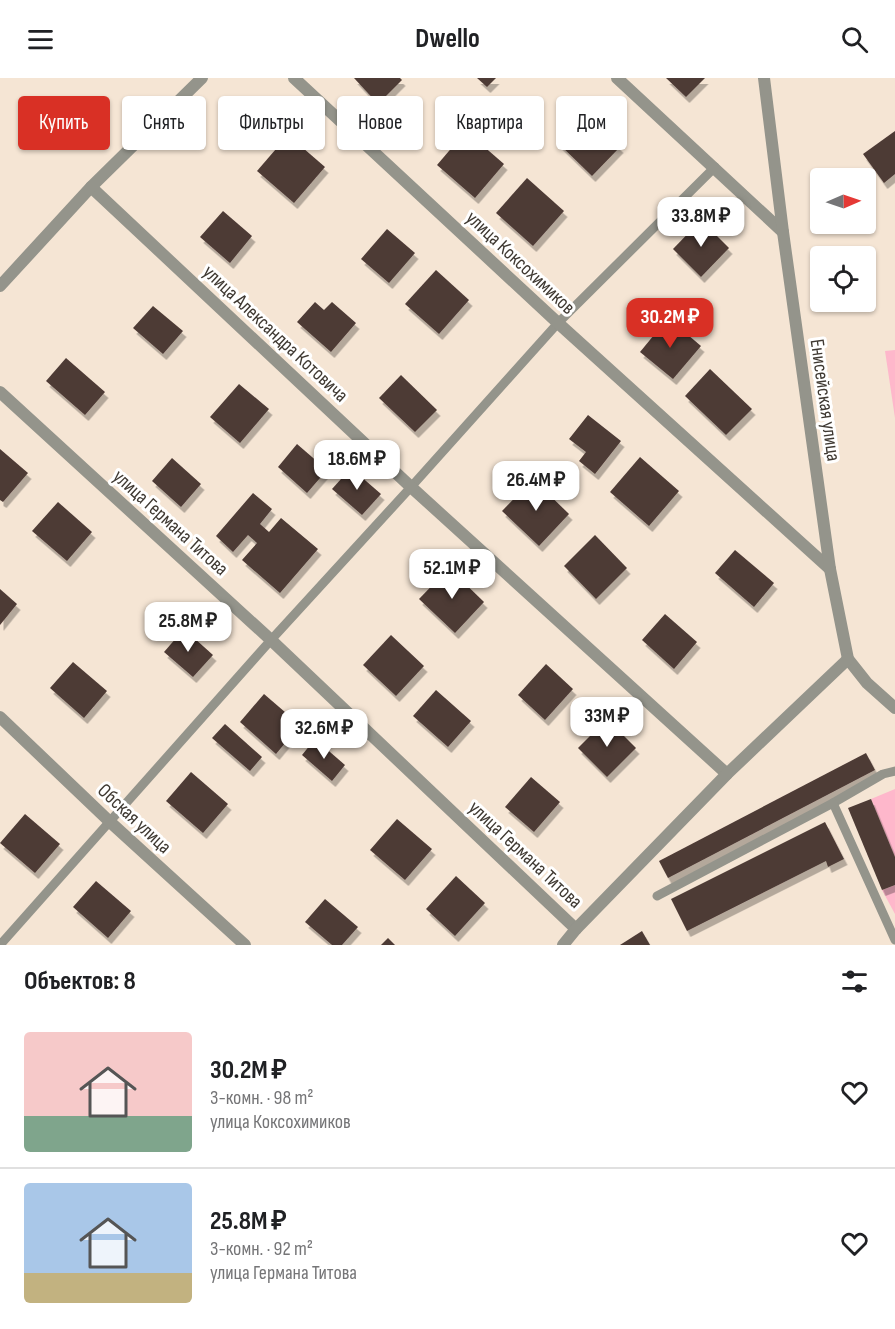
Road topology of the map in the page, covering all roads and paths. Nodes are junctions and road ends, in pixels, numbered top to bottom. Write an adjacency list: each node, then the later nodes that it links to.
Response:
1 (202, 78): 6 (street)
2 (294, 78): 9 (street, улица Коксохимиков)
3 (617, 78): 5 (street)
4 (765, 78): 7 (street, Енисейская улица)
5 (715, 167): 7 (street); 9 (lane)
6 (91, 187): 8 (street); 11 (street, улица Александра Котовича)
7 (783, 232): 12 (street, Енисейская улица)
8 (0, 286)
9 (558, 323): 11 (lane); 12 (street, улица Коксохимиков)
10 (0, 392): 13 (street, улица Германа Титова)
11 (411, 487): 13 (lane); 18 (street, улица Александра Котовича)
12 (830, 569): 14 (street, Енисейская улица)
13 (271, 640): 20 (lane); 22 (street, улица Германа Титова)
14 (848, 659): 15 (street, Енисейская улица); 18 (street)
15 (895, 708)
16 (0, 717): 20 (street, Обская улица)
17 (895, 771): 19 (lane)
18 (727, 774): 22 (street)
19 (833, 803): 21 (lane); 23 (lane)
20 (109, 821): 24 (lane); 25 (street, Обская улица)
21 (657, 896)
22 (576, 929): 26 (street)
23 (895, 940)
24 (0, 945)
25 (245, 945)
26 (563, 945)

